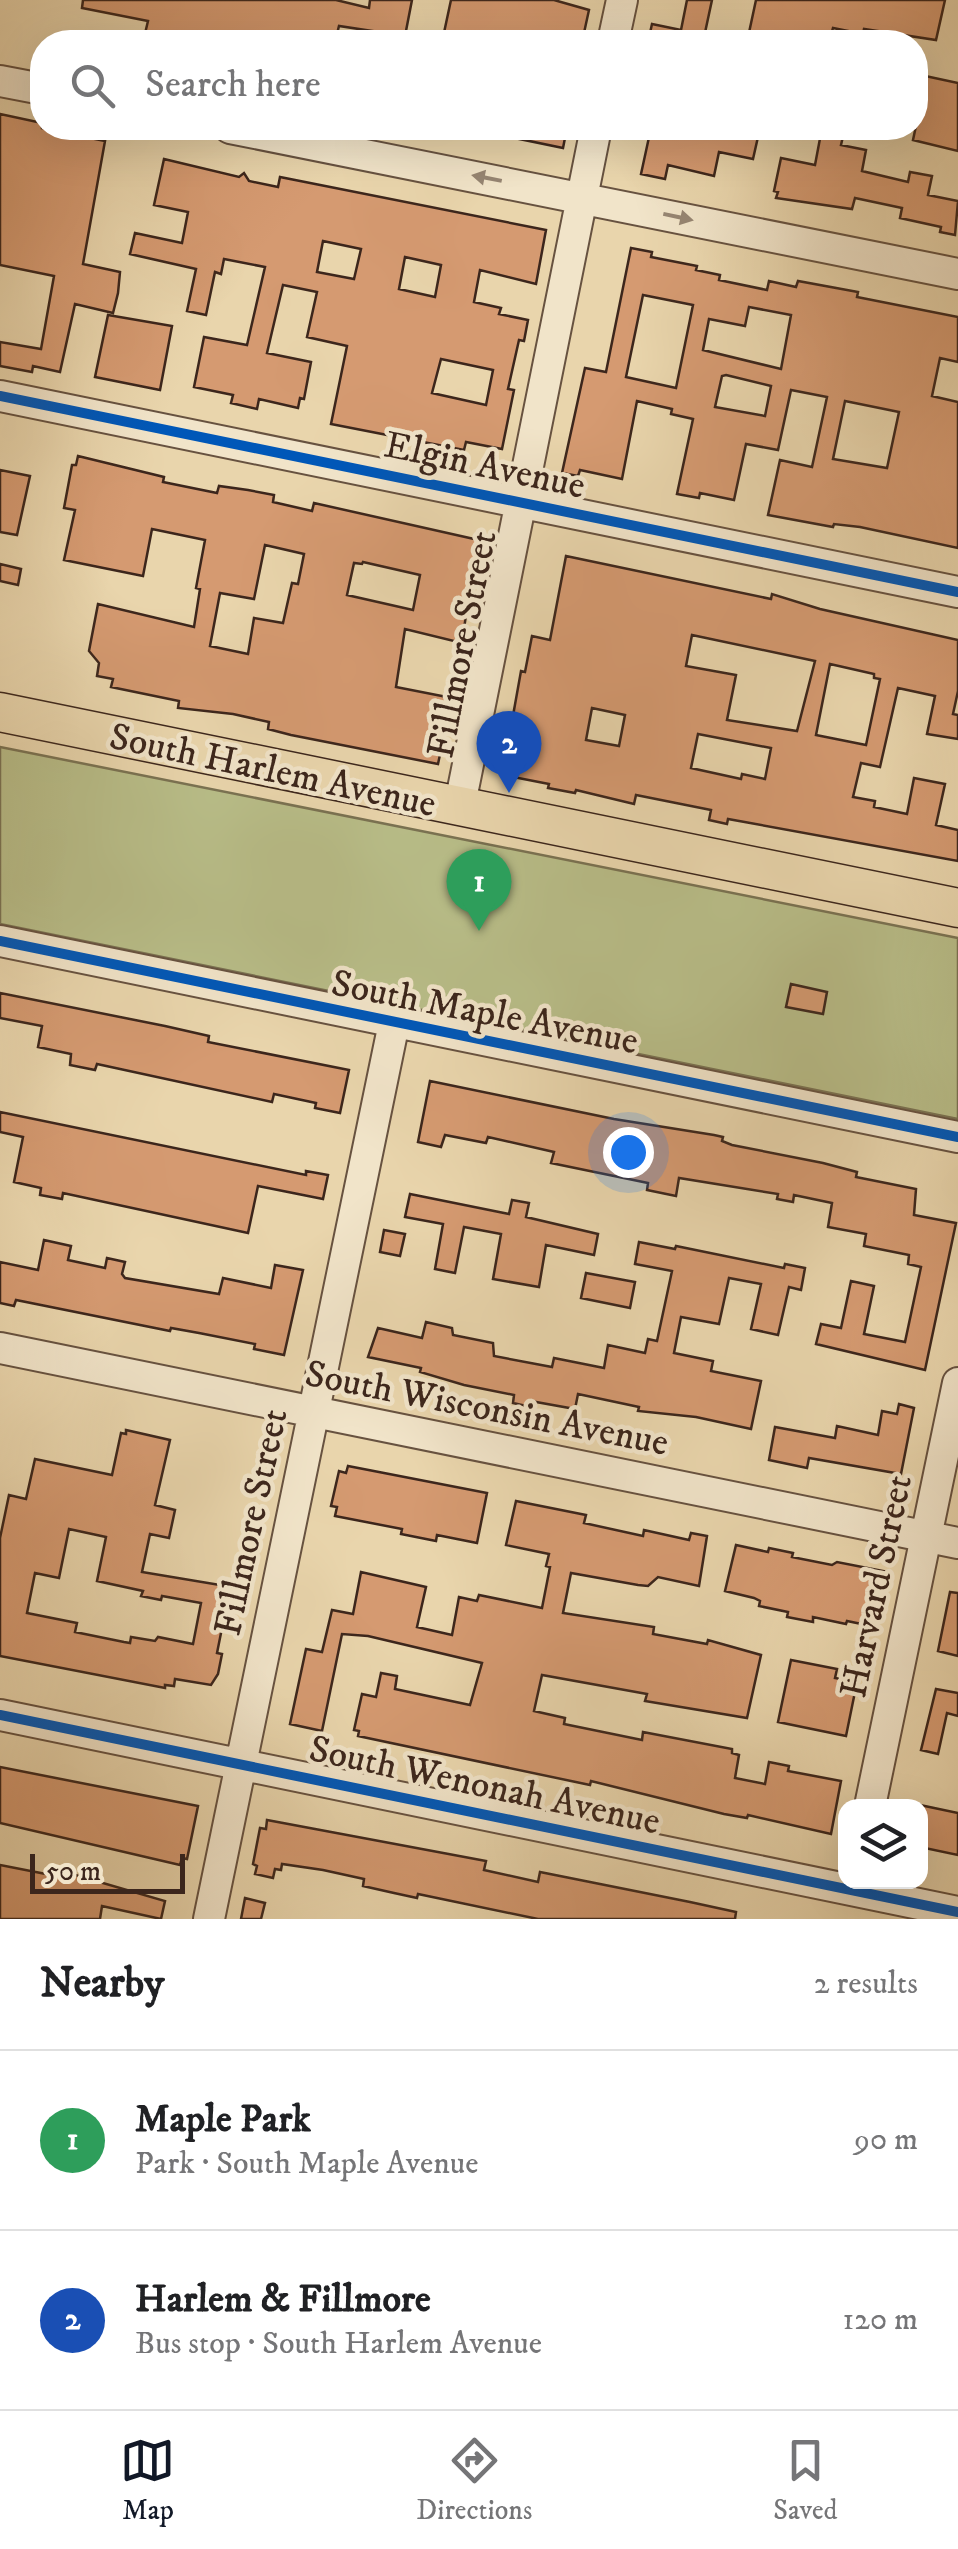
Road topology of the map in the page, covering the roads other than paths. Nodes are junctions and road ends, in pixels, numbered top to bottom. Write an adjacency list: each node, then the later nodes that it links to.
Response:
1 (622, 0): 2 (street)
2 (616, 30)
3 (0, 80): 4 (street)
4 (30, 87)
5 (291, 140): 7 (street, one-way to 5)
6 (594, 140): 7 (street, Fillmore Street)
7 (582, 197): 8 (street, one-way to 8); 10 (street, Fillmore Street)
8 (958, 274)
9 (0, 396): 10 (street, Elgin Avenue)
10 (520, 502): 11 (street, Elgin Avenue); 13 (street, Fillmore Street)
11 (958, 592)
12 (0, 712): 13 (main road, South Harlem Avenue)
13 (459, 808): 14 (main road, South Harlem Avenue)
14 (958, 908)
15 (0, 941): 16 (street, South Maple Avenue)
16 (394, 1023): 17 (street, South Maple Avenue); 20 (street, Fillmore Street)
17 (958, 1136)
18 (0, 1348): 20 (street, South Wisconsin Avenue)
19 (958, 1383): 21 (street, Harvard Street)
20 (314, 1412): 21 (street, South Wisconsin Avenue); 24 (street, Fillmore Street)
21 (926, 1537): 22 (street, South Wisconsin Avenue); 25 (street, Harvard Street)
22 (958, 1543)
23 (0, 1715): 24 (street, South Wenonah Avenue)
24 (241, 1765): 26 (street, South Wenonah Avenue); 28 (street, Fillmore Street)
25 (871, 1799)
26 (851, 1897): 27 (street, South Wenonah Avenue)
27 (958, 1912)
28 (209, 1919)

